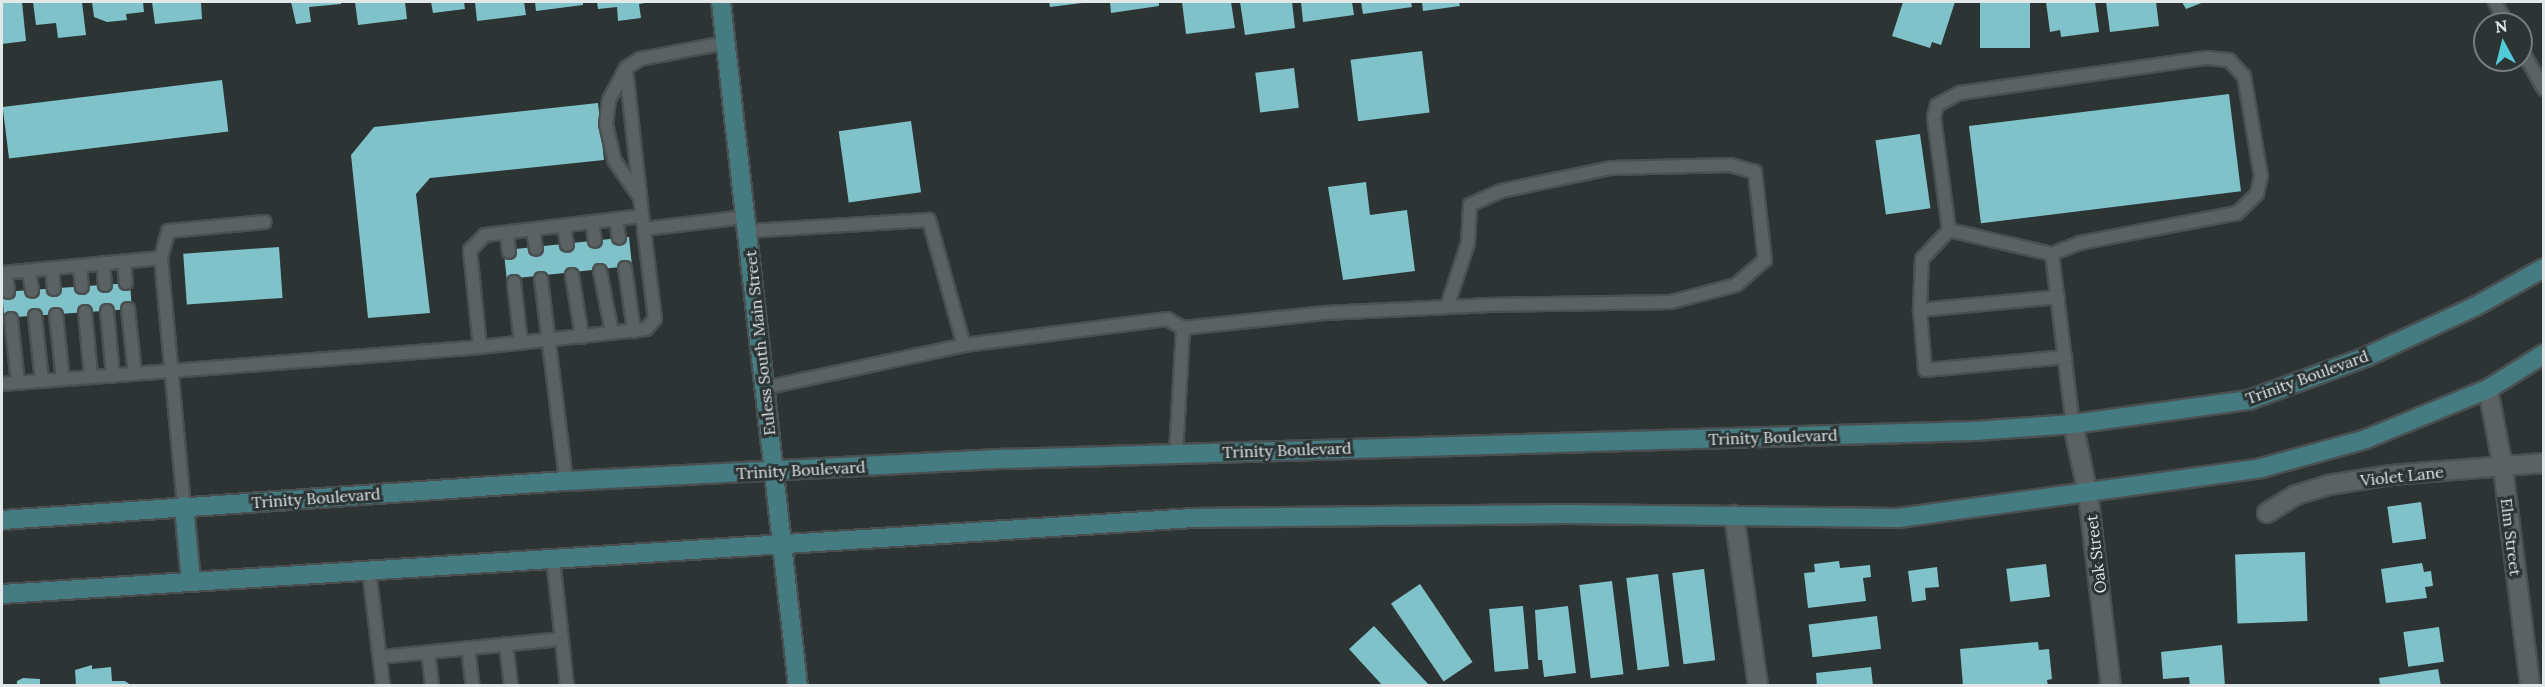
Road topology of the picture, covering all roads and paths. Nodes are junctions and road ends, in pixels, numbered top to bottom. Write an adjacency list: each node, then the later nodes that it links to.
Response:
1 (721, 2): 2 (main road, Euless South Main Street)
2 (725, 43): 3 (lane); 11 (main road, Euless South Main Street)
3 (626, 68): 6 (lane); 6 (lane)
4 (2533, 70): 5 (lane)
5 (2544, 89)
6 (640, 197): 10 (lane)
7 (616, 219): 9 (lane); 10 (lane); 16 (lane)
8 (265, 222): 22 (lane)
9 (592, 222): 12 (lane); 17 (lane)
10 (643, 223): 11 (lane); 51 (lane)
11 (746, 224): 56 (lane); 68 (main road, Euless South Main Street)
12 (564, 226): 13 (lane); 18 (lane)
13 (533, 230): 15 (lane); 19 (lane)
14 (1949, 230): 21 (lane); 21 (lane); 44 (lane)
15 (507, 233): 20 (lane); 57 (lane)
16 (619, 238)
17 (595, 241)
18 (567, 245)
19 (536, 249)
20 (509, 252)
21 (2052, 254): 41 (lane)
22 (161, 258): 23 (lane); 60 (lane)
23 (124, 261): 24 (lane); 35 (lane)
24 (103, 263): 25 (lane); 36 (lane)
25 (80, 266): 26 (lane); 37 (lane)
26 (52, 268): 29 (lane); 38 (lane)
27 (625, 268): 51 (lane)
28 (2544, 268): 70 (main road, Trinity Boulevard)
29 (29, 271): 31 (lane); 39 (lane)
30 (600, 271): 52 (lane)
31 (4, 273): 40 (lane)
32 (572, 275): 53 (lane)
33 (541, 279): 54 (lane)
34 (514, 282): 55 (lane)
35 (126, 284)
36 (105, 285)
37 (82, 287)
38 (54, 289)
39 (32, 291)
40 (8, 292)
41 (2058, 297): 44 (lane); 59 (lane)
42 (1447, 307): 42 (lane); 50 (lane)
43 (128, 309): 61 (lane)
44 (1920, 310): 59 (lane)
45 (107, 311): 63 (lane)
46 (85, 312): 62 (lane)
47 (56, 315): 64 (lane)
48 (35, 316): 65 (lane)
49 (11, 318): 66 (lane)
50 (1184, 328): 56 (lane); 71 (lane)
51 (634, 331): 52 (lane)
52 (612, 333): 53 (lane)
53 (582, 337): 54 (lane)
54 (552, 340): 55 (lane); 75 (lane)
55 (521, 343): 57 (lane)
56 (964, 345): 68 (lane)
57 (480, 347): 60 (lane)
58 (2544, 354): 69 (main road)
59 (2065, 357): 70 (lane)
60 (170, 372): 61 (lane); 77 (lane)
61 (135, 374): 63 (lane)
62 (91, 376): 63 (lane); 64 (lane)
63 (113, 376)
64 (63, 379): 65 (lane)
65 (42, 381): 66 (lane)
66 (18, 382): 67 (lane)
67 (2, 384)
68 (764, 388): 74 (main road, Euless South Main Street)
69 (2488, 388): 73 (street, Elm Street); 76 (main road)
70 (2073, 424): 71 (main road, Trinity Boulevard); 76 (street, Oak Street)
71 (1176, 453): 74 (main road, Trinity Boulevard)
72 (2544, 463): 73 (street, Violet Lane)
73 (2503, 468): 78 (street, Violet Lane); 99 (street, Elm Street)
74 (774, 472): 75 (main road, Trinity Boulevard); 81 (main road, Euless South Main Street)
75 (566, 482): 77 (main road, Trinity Boulevard)
76 (2088, 494): 79 (main road); 98 (street, Oak Street)
77 (184, 506): 80 (main road, Trinity Boulevard); 84 (main road)
78 (2267, 513)
79 (1734, 515): 81 (main road); 97 (street)
80 (2, 520)
81 (781, 543): 82 (main road); 96 (main road, Euless South Main Street)
82 (553, 558): 83 (main road); 86 (lane)
83 (369, 570): 84 (main road); 90 (lane)
84 (191, 582): 85 (main road)
85 (2, 594)
86 (560, 639): 87 (lane); 95 (lane)
87 (506, 644): 88 (lane); 94 (lane)
88 (468, 648): 89 (lane); 93 (lane)
89 (428, 652): 90 (lane); 92 (lane)
90 (380, 657): 91 (lane)
91 (383, 686)
92 (432, 686)
93 (473, 686)
94 (511, 686)
95 (567, 686)
96 (798, 686)
97 (1758, 686)
98 (2111, 686)
99 (2530, 686)

